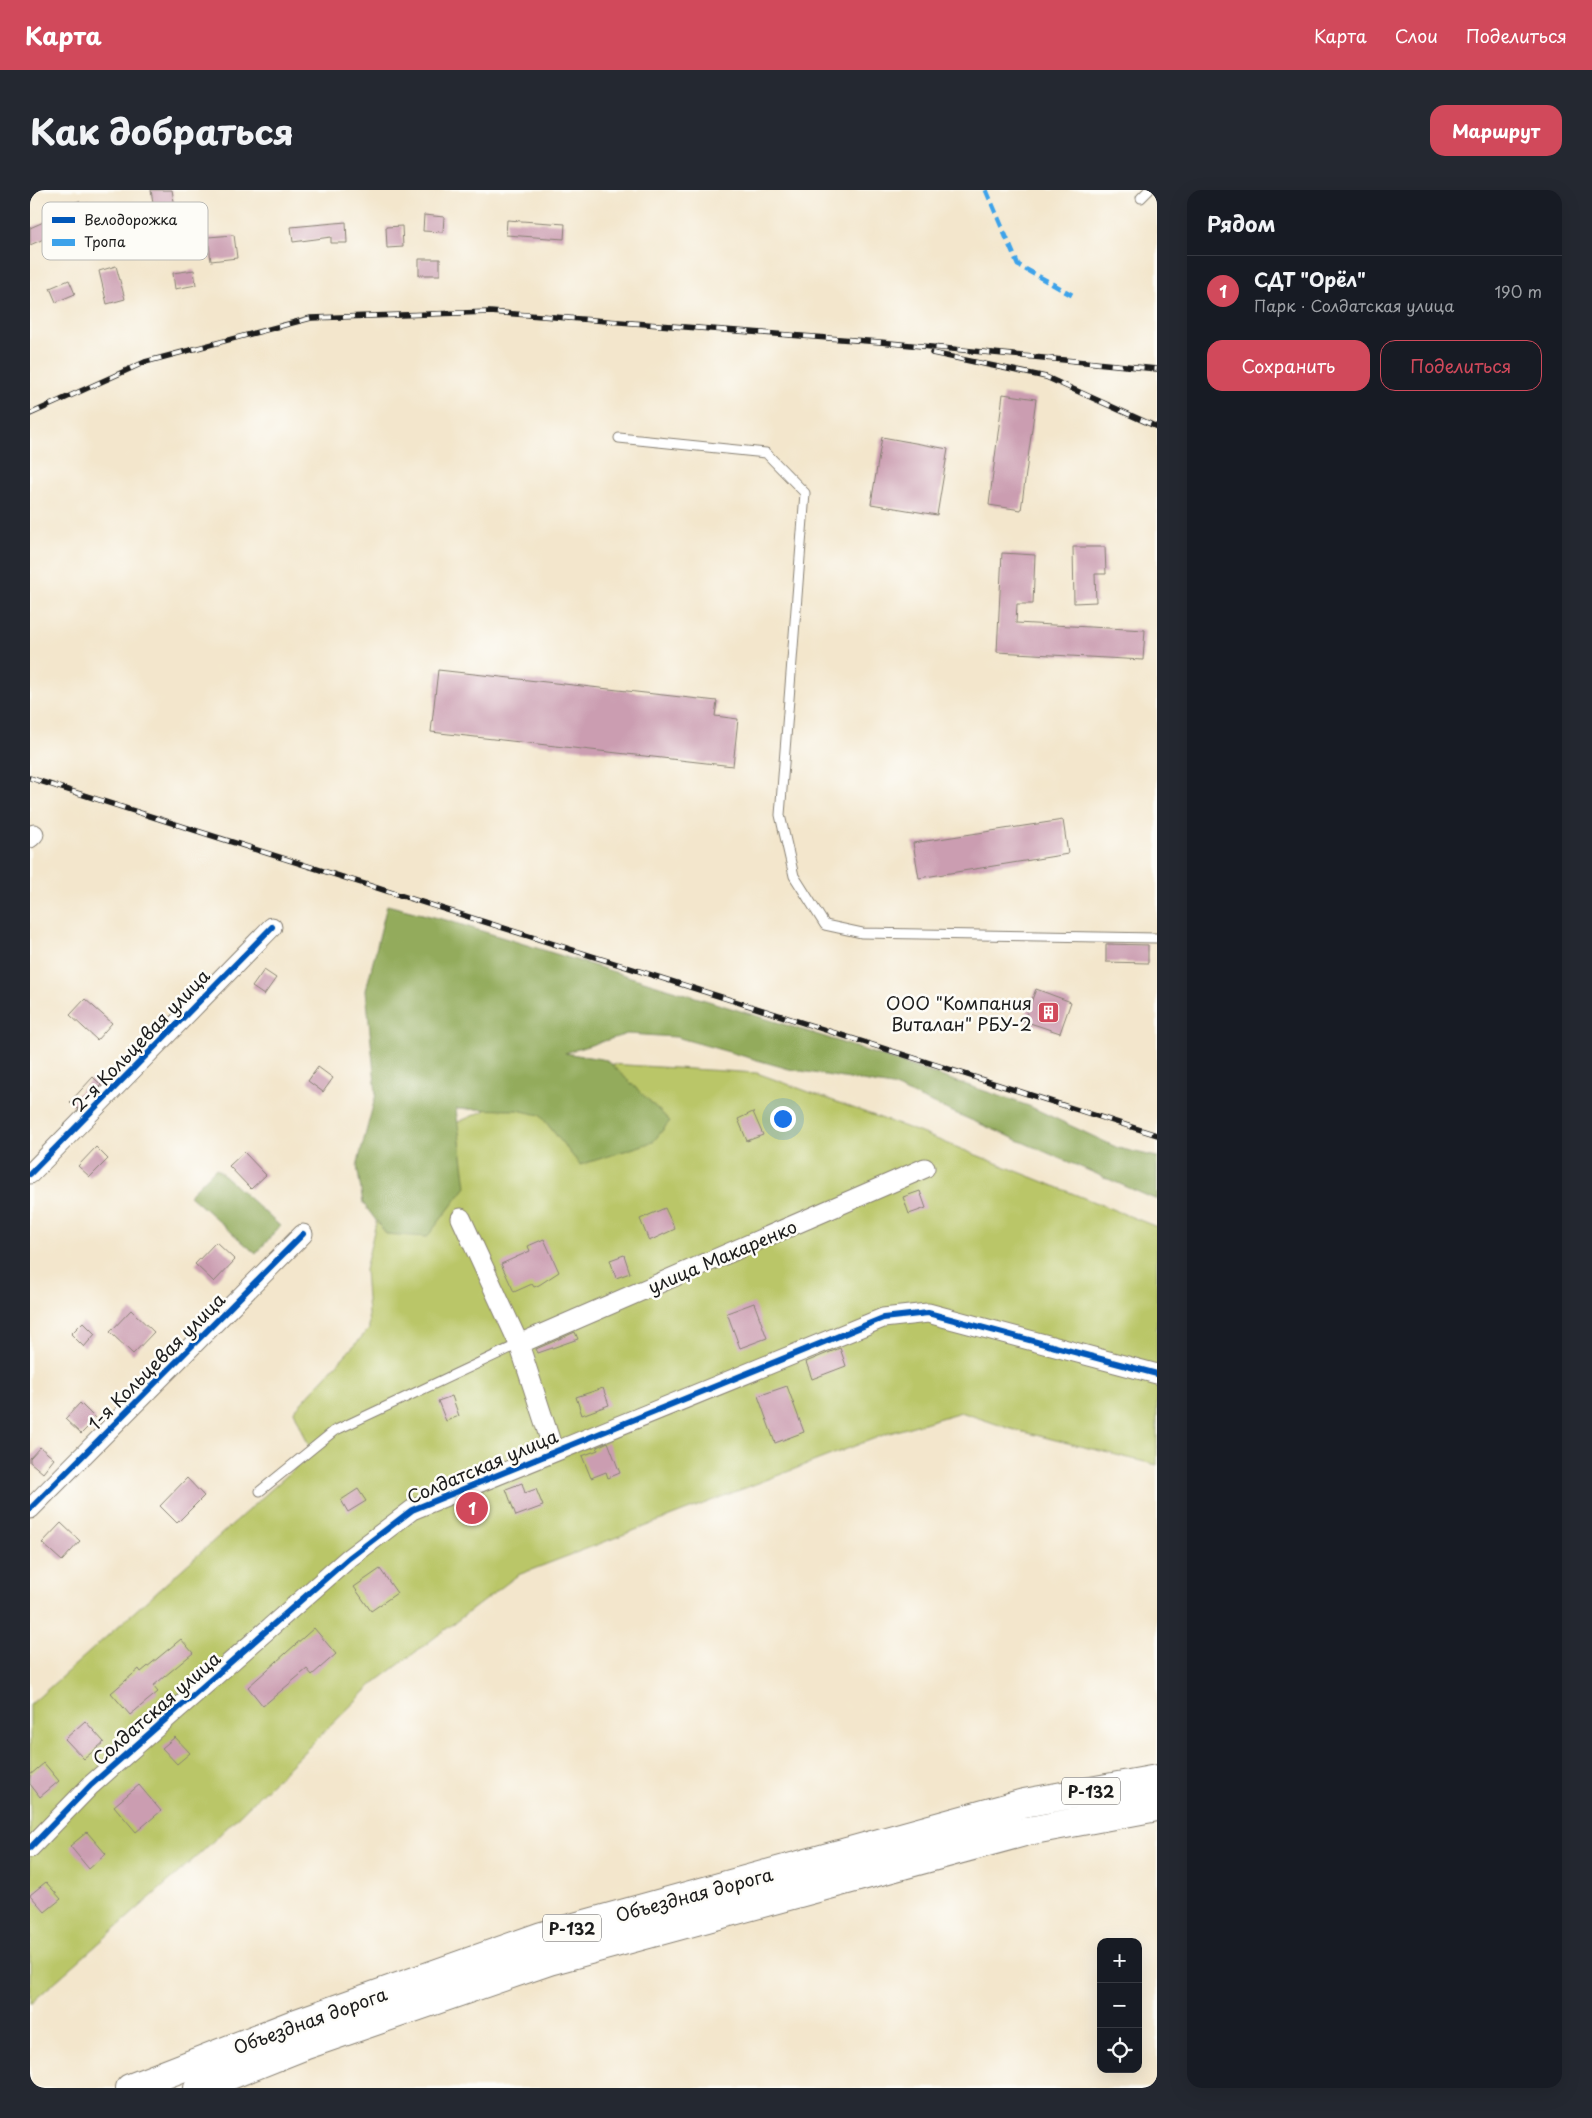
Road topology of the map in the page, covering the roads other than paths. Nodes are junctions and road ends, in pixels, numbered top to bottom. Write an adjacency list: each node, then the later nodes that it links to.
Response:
1 (1148, 190): 2 (lane)
2 (1141, 198)
3 (618, 438): 5 (lane)
4 (272, 927): 7 (street, 2-я Кольцевая улица)
5 (1157, 938)
6 (924, 1168): 10 (street, улица Макаренко)
7 (30, 1174)
8 (461, 1218): 10 (street)
9 (303, 1234): 14 (street, 1-я Кольцевая улица)
10 (519, 1344): 12 (street); 13 (lane)
11 (1157, 1374): 12 (street, Солдатская улица)
12 (554, 1452): 17 (street, Солдатская улица)
13 (260, 1491)
14 (30, 1509)
15 (1157, 1779): 19 (highway, Объездная дорога / Р-132)
16 (1157, 1806): 18 (highway, Объездная дорога / Р-132)
17 (30, 1848)
18 (230, 2081): 20 (highway, Объездная дорога / Р-132)
19 (130, 2088)
20 (198, 2088)

